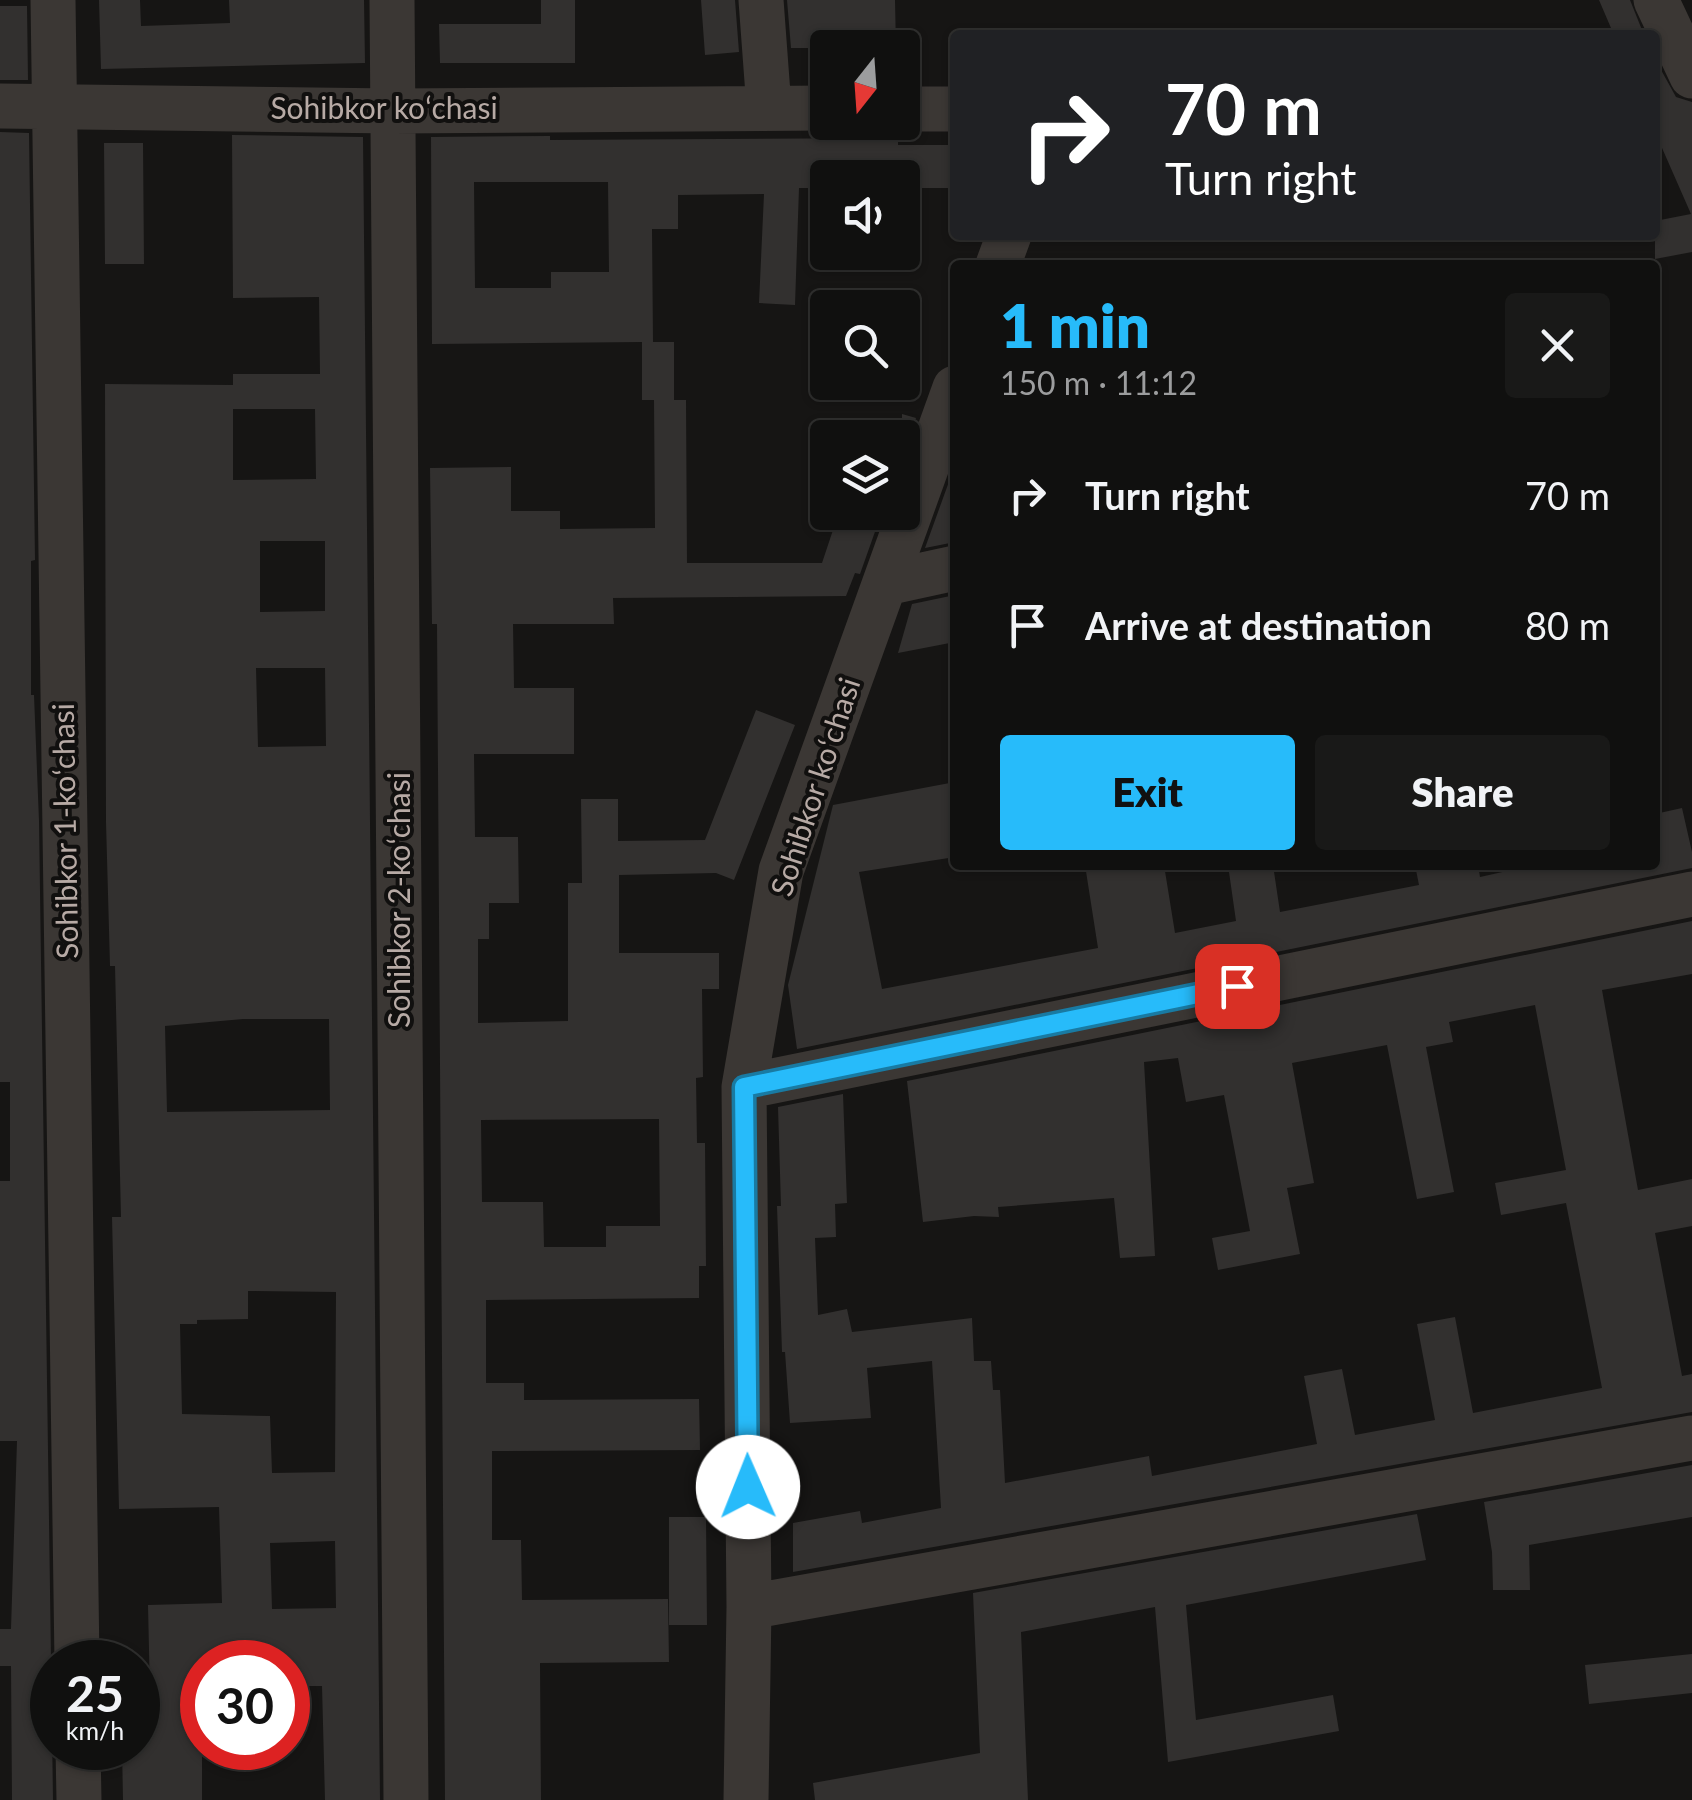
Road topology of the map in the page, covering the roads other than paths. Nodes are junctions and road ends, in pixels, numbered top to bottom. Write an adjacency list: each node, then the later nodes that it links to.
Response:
1 (53, 0): 6 (street, Sohibkor 1-koʻchasi)
2 (392, 0): 11 (street, Sohibkor 2-koʻchasi)
3 (761, 0): 8 (street)
4 (1656, 0): 5 (street)
5 (1692, 76)
6 (56, 105): 7 (street, Sohibkor koʻchasi); 11 (street, Sohibkor koʻchasi); 20 (street, Sohibkor 1-koʻchasi)
7 (0, 106)
8 (768, 108): 9 (street, Sohibkor koʻchasi); 11 (street, Sohibkor koʻchasi)
9 (810, 108)
10 (920, 109): 12 (street)
11 (394, 110): 23 (street, Sohibkor 2-koʻchasi)
12 (950, 110)
13 (950, 402): 15 (street, Sohibkor koʻchasi)
14 (950, 569): 15 (street)
15 (886, 583): 17 (street, Sohibkor koʻchasi)
16 (1692, 894): 17 (street)
17 (744, 1087): 19 (street, Sohibkor koʻchasi)
18 (1692, 1438): 19 (street)
19 (749, 1607): 24 (street, Sohibkor koʻchasi)
20 (77, 1640)
21 (78, 1770): 22 (street)
22 (78, 1800)
23 (406, 1800)
24 (746, 1800)

